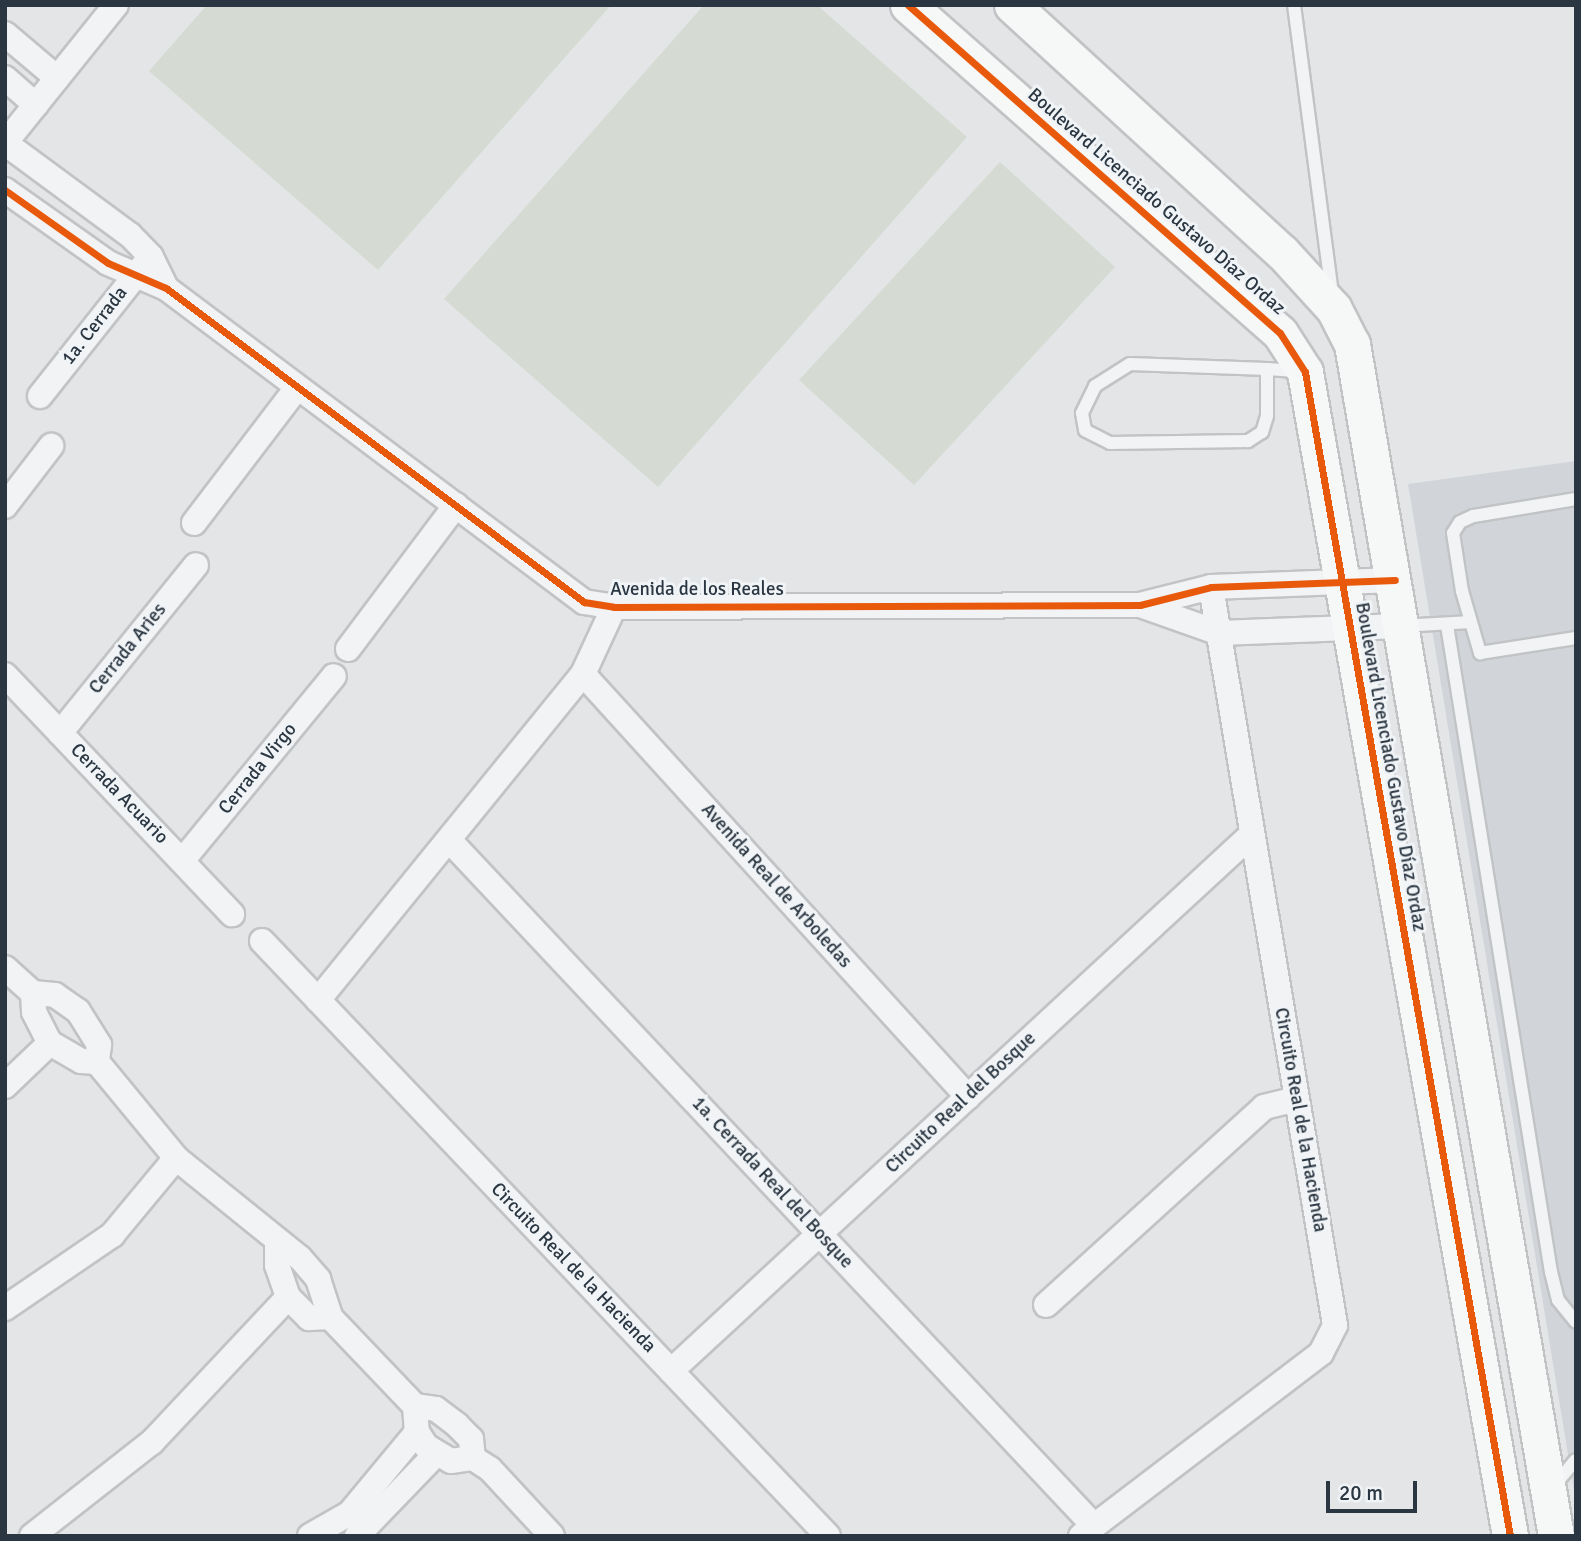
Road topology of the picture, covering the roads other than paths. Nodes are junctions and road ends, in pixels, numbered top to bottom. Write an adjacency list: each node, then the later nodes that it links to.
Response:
1 (116, 5): 7 (street)
2 (908, 5): 16 (street, Boulevard Licenciado Gustavo Díaz Ordaz)
3 (1012, 5): 14 (street, Boulevard Licenciado Gustavo Díaz Ordaz)
4 (1294, 5): 14 (lane)
5 (5, 34): 7 (street)
6 (5, 78): 8 (street)
7 (57, 78): 8 (street)
8 (36, 105): 9 (street)
9 (5, 143): 11 (street, Avenida de los Reales)
10 (5, 190): 12 (street, Avenida de los Reales)
11 (150, 257): 12 (street, 1a. Cerrada); 13 (street, Avenida de los Reales)
12 (134, 277): 13 (street, Avenida de los Reales); 18 (street, 1a. Cerrada)
13 (166, 288): 17 (street, Avenida de los Reales)
14 (1334, 309): 25 (street, Boulevard Licenciado Gustavo Díaz Ordaz)
15 (1267, 369): 15 (lane); 16 (lane)
16 (1305, 372): 26 (street, Boulevard Licenciado Gustavo Díaz Ordaz)
17 (297, 388): 21 (street, Avenida de los Reales); 23 (street)
18 (40, 396)
19 (51, 446): 22 (street)
20 (1576, 499): 30 (lane)
21 (456, 505): 29 (street, Avenida de los Reales); 36 (street)
22 (5, 506)
23 (194, 523)
24 (196, 565): 40 (street, Cerrada Aries)
25 (1395, 580): 26 (street, Avenida de los Reales); 32 (street, Boulevard Licenciado Gustavo Díaz Ordaz)
26 (1344, 582): 27 (street, Avenida de los Reales); 33 (street, Boulevard Licenciado Gustavo Díaz Ordaz)
27 (1212, 587): 28 (street, Avenida de los Reales); 34 (street, Circuito Real de la Hacienda)
28 (1140, 605): 29 (street, Avenida de los Reales); 34 (street, Avenida de los Reales)
29 (614, 607): 37 (street)
30 (1470, 622): 31 (lane); 35 (lane)
31 (1447, 625): 32 (lane); 61 (lane)
32 (1401, 626): 33 (street); 68 (street, Boulevard Licenciado Gustavo Díaz Ordaz)
33 (1349, 630): 34 (street); 75 (street, Boulevard Licenciado Gustavo Díaz Ordaz)
34 (1219, 633): 41 (street, Circuito Real de la Hacienda)
35 (1576, 638)
36 (348, 649)
37 (583, 674): 42 (street); 52 (street, Avenida Real de Arboledas)
38 (5, 675): 40 (street, Cerrada Acuario)
39 (334, 676): 43 (street, Cerrada Virgo)
40 (60, 733): 43 (street, Cerrada Acuario)
41 (1251, 835): 52 (street, Circuito Real del Bosque); 53 (street, Circuito Real de la Hacienda)
42 (449, 840): 48 (street); 55 (street, 1a. Cerrada Real del Bosque)
43 (182, 861): 44 (street, Cerrada Acuario)
44 (232, 914)
45 (262, 942): 48 (street, Circuito Real de la Hacienda)
46 (5, 968): 47 (street)
47 (33, 993): 49 (street); 50 (street)
48 (318, 1000): 62 (street, Circuito Real de la Hacienda)
49 (50, 1043): 50 (street); 51 (street)
50 (97, 1062): 54 (street)
51 (5, 1086)
52 (968, 1097): 55 (street, Circuito Real del Bosque)
53 (1297, 1099): 58 (street); 69 (street, Circuito Real de la Hacienda)
54 (176, 1158): 56 (street); 59 (street)
55 (820, 1234): 62 (street, Circuito Real del Bosque); 69 (street, 1a. Cerrada Real del Bosque)
56 (277, 1243): 57 (street); 60 (street)
57 (288, 1297): 60 (street); 70 (street)
58 (1046, 1305)
59 (5, 1308)
60 (330, 1317): 63 (street)
61 (1576, 1322)
62 (671, 1371): 74 (street, Circuito Real de la Hacienda)
63 (415, 1406): 64 (street); 66 (street)
64 (417, 1432): 65 (street); 71 (street)
65 (436, 1454): 66 (street); 72 (street)
66 (473, 1458): 73 (street)
67 (1576, 1460): 68 (lane)
68 (1549, 1492): 76 (street, Boulevard Licenciado Gustavo Díaz Ordaz)
69 (1088, 1531)
70 (32, 1536)
71 (310, 1536)
72 (357, 1536)
73 (552, 1536)
74 (828, 1536)
75 (1510, 1536)
76 (1556, 1536)

